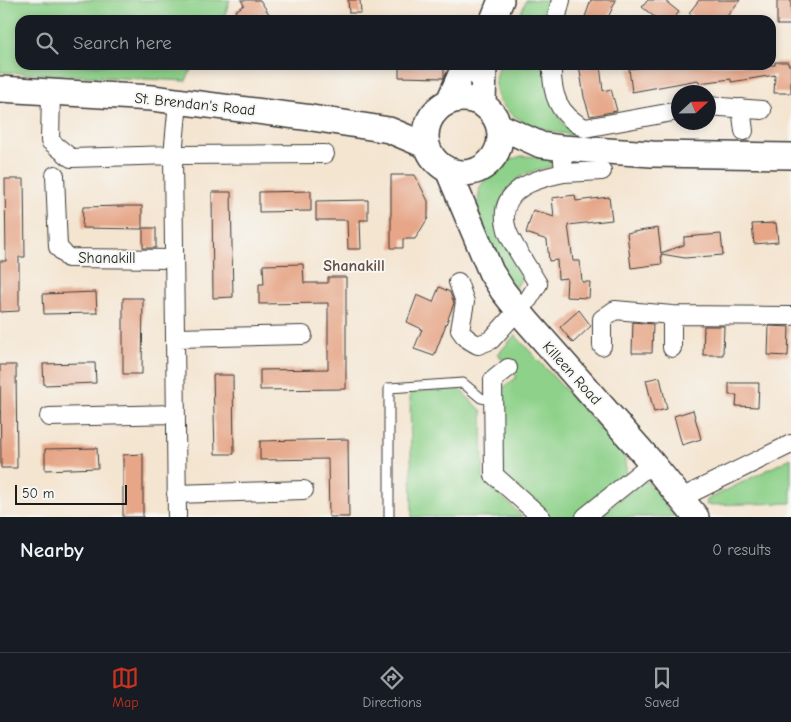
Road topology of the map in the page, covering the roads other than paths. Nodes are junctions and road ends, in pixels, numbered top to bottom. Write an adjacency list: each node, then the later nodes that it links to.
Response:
1 (501, 0): 3 (main road)
2 (561, 0): 4 (street)
3 (495, 15)
4 (557, 15)
5 (462, 70): 10 (main road)
6 (484, 70): 12 (main road)
7 (552, 70): 16 (street)
8 (0, 89): 9 (main road, St. Brendan's Road)
9 (51, 91): 11 (main road, St. Brendan's Road); 25 (street)
10 (449, 101): 12 (main road); 17 (main road)
11 (178, 102): 19 (main road, St. Brendan's Road); 25 (street)
12 (483, 104): 18 (main road)
13 (716, 106): 14 (street)
14 (741, 108): 15 (street); 20 (street)
15 (762, 110)
16 (671, 112)
17 (430, 118): 19 (main road); 21 (main road)
18 (499, 126): 22 (main road); 23 (main road)
19 (389, 130): 21 (main road)
20 (744, 131)
21 (427, 146): 27 (main road)
22 (552, 146): 23 (main road); 26 (main road); 30 (street)
23 (496, 153): 29 (main road)
24 (325, 154): 25 (street)
25 (173, 155): 33 (street)
26 (791, 156)
27 (448, 170): 29 (main road); 32 (main road, Killeen Road)
28 (602, 171): 30 (street)
29 (474, 172): 32 (main road)
30 (564, 173): 35 (street)
31 (55, 175): 33 (street, Shanakill)
32 (469, 216): 35 (main road, Killeen Road)
33 (174, 259): 39 (street)
34 (458, 282): 35 (street)
35 (523, 305): 47 (main road, Killeen Road)
36 (672, 315): 37 (street); 40 (street); 41 (street)
37 (791, 316)
38 (303, 335): 39 (street)
39 (176, 338): 44 (street)
40 (602, 346)
41 (672, 348)
42 (508, 368): 43 (street)
43 (493, 400): 52 (lane); 53 (street)
44 (175, 414): 45 (street); 49 (street)
45 (49, 417)
46 (791, 444): 50 (street)
47 (652, 463): 50 (main road, Killeen Road); 54 (street)
48 (304, 490): 49 (street)
49 (176, 494): 51 (street)
50 (688, 507)
51 (177, 517)
52 (389, 517)
53 (541, 517)
54 (585, 517)

